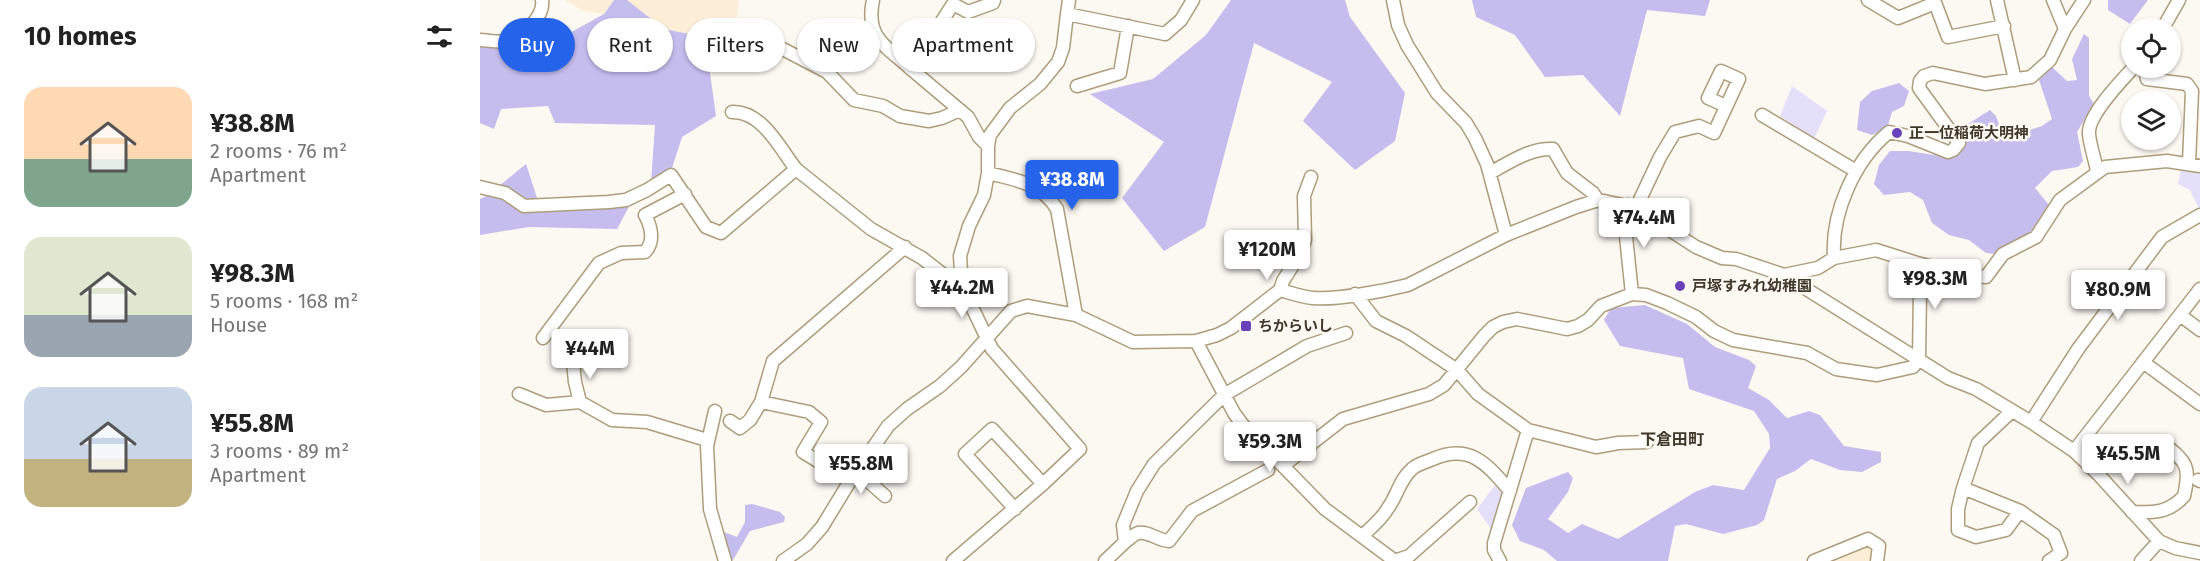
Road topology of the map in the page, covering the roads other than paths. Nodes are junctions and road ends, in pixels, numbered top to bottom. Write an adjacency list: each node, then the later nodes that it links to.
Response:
1 (542, 0): 19 (street)
2 (873, 0): 21 (street)
3 (994, 0): 14 (street)
4 (1069, 0): 13 (street)
5 (1193, 0): 16 (street)
6 (1393, 0): 37 (street)
7 (1868, 0): 12 (street)
8 (1997, 0): 17 (street)
9 (2053, 0): 18 (street)
10 (2084, 0): 18 (street)
11 (2180, 0): 15 (street)
12 (1935, 2): 17 (street)
13 (1067, 14): 16 (street); 31 (street)
14 (944, 18)
15 (2169, 18)
16 (1128, 26): 26 (street)
17 (2004, 27): 25 (street)
18 (2065, 29): 25 (street)
19 (480, 40)
20 (785, 50): 28 (street)
21 (892, 51)
22 (915, 72): 28 (street)
23 (2124, 78): 35 (street)
24 (2147, 78): 32 (street)
25 (2015, 80): 34 (street)
26 (1077, 86)
27 (1725, 106): 42 (street)
28 (960, 110): 31 (street)
29 (732, 112): 33 (street)
30 (1762, 115): 34 (street)
31 (988, 146): 36 (street)
32 (2194, 164): 35 (street)
33 (796, 169): 40 (street); 45 (street)
34 (1856, 171): 46 (street)
35 (2097, 171): 47 (street)
36 (988, 173): 49 (street); 54 (street)
37 (1490, 173): 41 (street); 44 (street)
38 (1311, 177): 51 (street)
39 (480, 187): 40 (street)
40 (685, 194): 58 (street)
41 (1598, 201): 42 (street); 44 (street)
42 (1632, 207): 48 (street); 53 (street)
43 (2200, 215): 73 (street)
44 (1506, 235): 52 (street)
45 (905, 247): 49 (street); 68 (street)
46 (1834, 258): 47 (street); 48 (street)
47 (1917, 263): 61 (street)
48 (1784, 275): 61 (street)
49 (963, 286): 59 (street)
50 (2200, 289): 55 (street)
51 (1280, 290): 52 (street); 60 (street)
52 (1355, 294): 64 (street)
53 (1632, 294): 61 (street); 64 (street)
54 (1076, 315): 59 (street); 60 (street)
55 (2180, 315): 56 (street); 63 (street)
56 (2200, 330)
57 (1346, 333): 66 (street)
58 (543, 339)
59 (988, 339): 81 (street); 82 (street)
60 (1196, 341): 66 (street)
61 (1919, 359): 71 (street)
62 (573, 362): 67 (street)
63 (2144, 362): 69 (street); 78 (street)
64 (1457, 370): 74 (street); 79 (street)
65 (519, 394): 67 (street)
66 (1224, 395): 79 (street); 92 (street)
67 (580, 402): 75 (street)
68 (761, 402): 72 (street); 81 (street)
69 (2200, 404)
70 (715, 411): 75 (street)
71 (2012, 411): 73 (street); 83 (street)
72 (730, 421)
73 (2031, 422): 78 (street)
74 (1528, 430): 76 (street); 84 (street)
75 (707, 440): 94 (street)
76 (1647, 442)
77 (2163, 443): 89 (street)
78 (2074, 451): 89 (street)
79 (1284, 465): 90 (street)
80 (1268, 470): 92 (street)
81 (853, 476): 85 (street); 95 (street)
82 (1043, 484): 87 (street); 87 (street)
83 (1963, 488): 88 (street); 88 (street)
84 (1510, 491): 90 (street); 99 (street)
85 (885, 496)
86 (1470, 502): 98 (street)
87 (1015, 509): 96 (street)
88 (2020, 511): 102 (street)
89 (2132, 512): 91 (street)
90 (1363, 535): 98 (street)
91 (2159, 541): 93 (street); 103 (street)
92 (1125, 542): 97 (street)
93 (2200, 554)
94 (725, 561)
95 (783, 561)
96 (952, 561)
97 (1106, 561)
98 (1395, 561)
99 (1500, 561)
100 (1814, 561): 101 (street)
101 (1877, 561)
102 (2049, 561)
103 (2141, 561)

